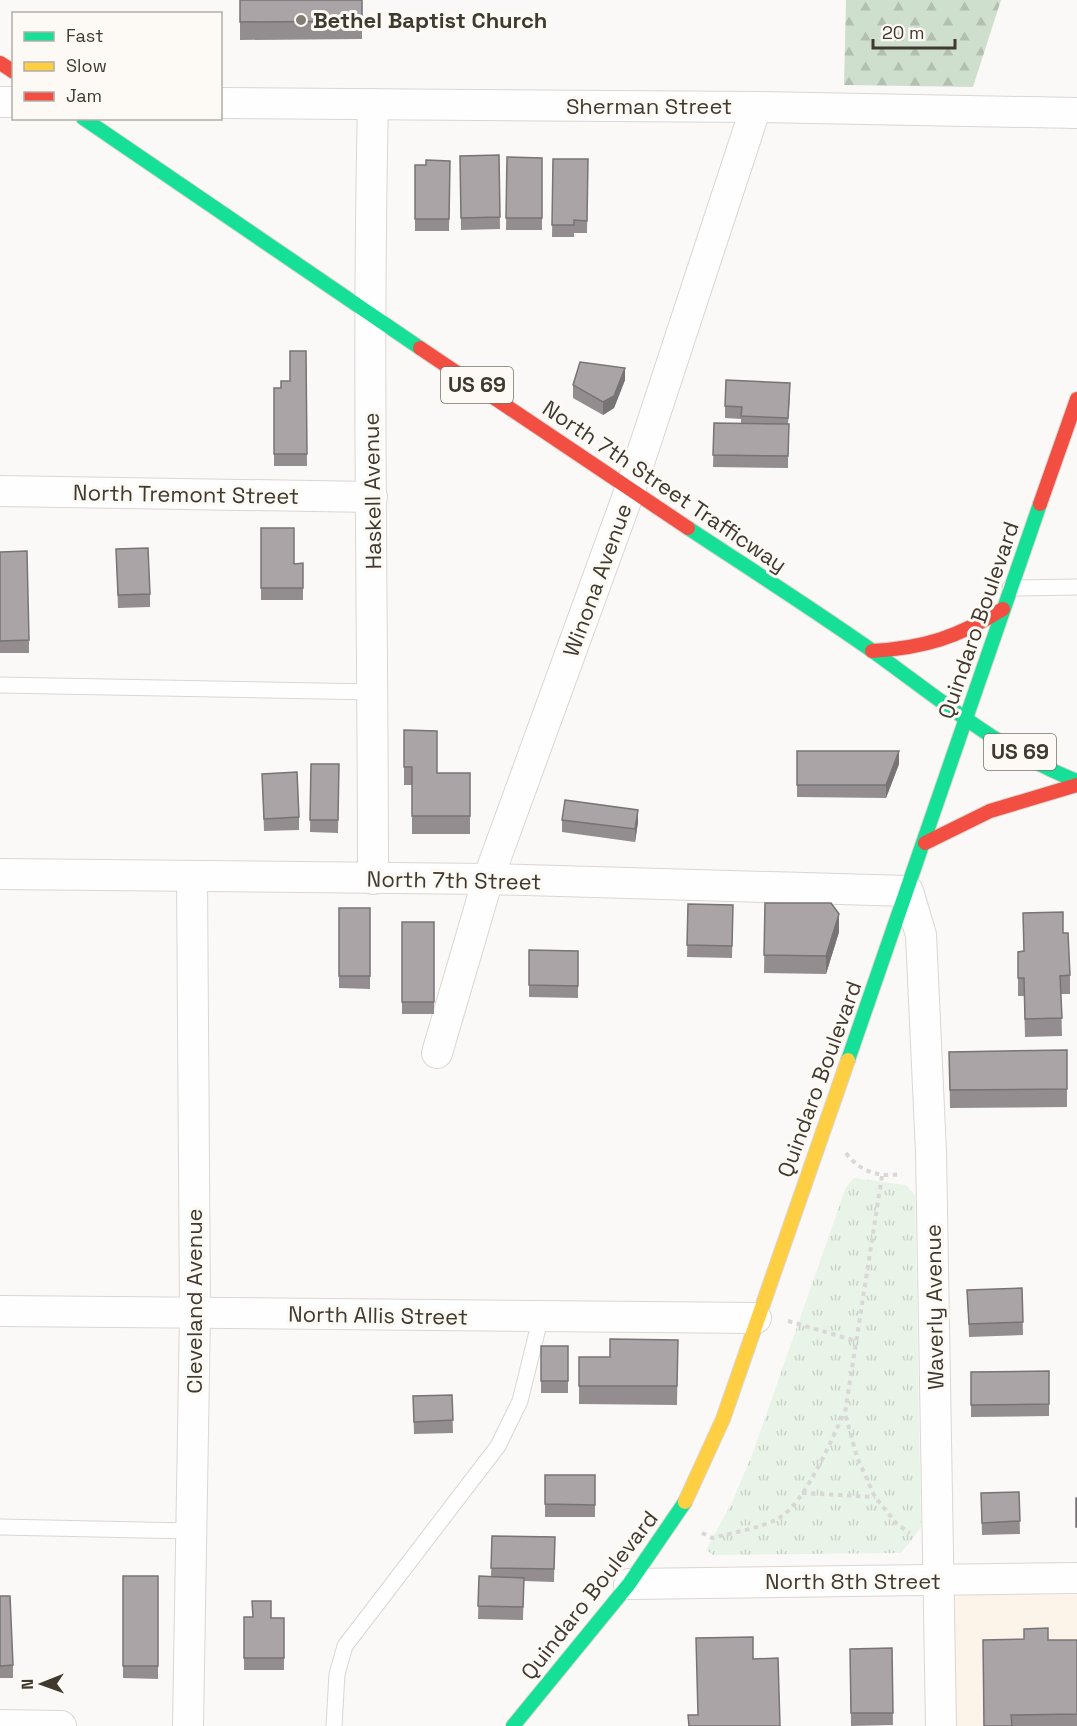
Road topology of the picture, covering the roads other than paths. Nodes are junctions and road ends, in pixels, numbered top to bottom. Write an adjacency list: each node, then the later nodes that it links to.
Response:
1 (222, 103): 2 (street, Sherman Street)
2 (373, 104): 3 (street, Sherman Street); 6 (street, Haskell Avenue)
3 (756, 107): 4 (street, Sherman Street); 8 (street, Winona Avenue)
4 (1077, 113)
5 (85, 120): 6 (main road, North 7th Street Trafficway / US 69)
6 (369, 314): 8 (main road, North 7th Street Trafficway / US 69); 10 (street, Haskell Avenue)
7 (1077, 399): 12 (main road, Quindaro Boulevard)
8 (631, 487): 14 (main road, North 7th Street Trafficway / US 69); 23 (street, Winona Avenue)
9 (0, 491): 10 (street, North Tremont Street)
10 (372, 497): 16 (street, Haskell Avenue)
11 (1077, 587): 12 (lane)
12 (1010, 588): 13 (main road, Quindaro Boulevard)
13 (1003, 609): 14 (main road); 17 (main road, Quindaro Boulevard)
14 (872, 651): 17 (main road, North 7th Street Trafficway / US 69)
15 (0, 685): 16 (lane)
16 (373, 692): 22 (street, Haskell Avenue)
17 (966, 718): 18 (main road, North 7th Street Trafficway / US 69); 19 (main road, Quindaro Boulevard)
18 (1077, 783): 19 (main road)
19 (925, 843): 24 (main road, Quindaro Boulevard)
20 (0, 874): 21 (street, North 7th Street)
21 (192, 876): 22 (street, North 7th Street); 27 (street, Cleveland Avenue)
22 (373, 879): 23 (street, North 7th Street)
23 (488, 879): 24 (street, North 7th Street); 25 (street, Winona Avenue)
24 (908, 891): 29 (main road, Quindaro Boulevard); 32 (street, Waverly Avenue)
25 (437, 1053)
26 (0, 1311): 27 (street, North Allis Street)
27 (195, 1313): 28 (street, North Allis Street); 31 (street, Cleveland Avenue)
28 (541, 1316): 29 (street, North Allis Street); 38 (lane)
29 (756, 1318): 34 (main road, Quindaro Boulevard)
30 (0, 1527): 31 (lane)
31 (191, 1531): 37 (street, Cleveland Avenue)
32 (939, 1570): 33 (street, North 8th Street); 34 (street, North 8th Street); 40 (street, Waverly Avenue)
33 (1077, 1578)
34 (629, 1584): 39 (main road, Quindaro Boulevard)
35 (0, 1725): 36 (street)
36 (61, 1726)
37 (188, 1726)
38 (334, 1726)
39 (513, 1726)
40 (941, 1726)

